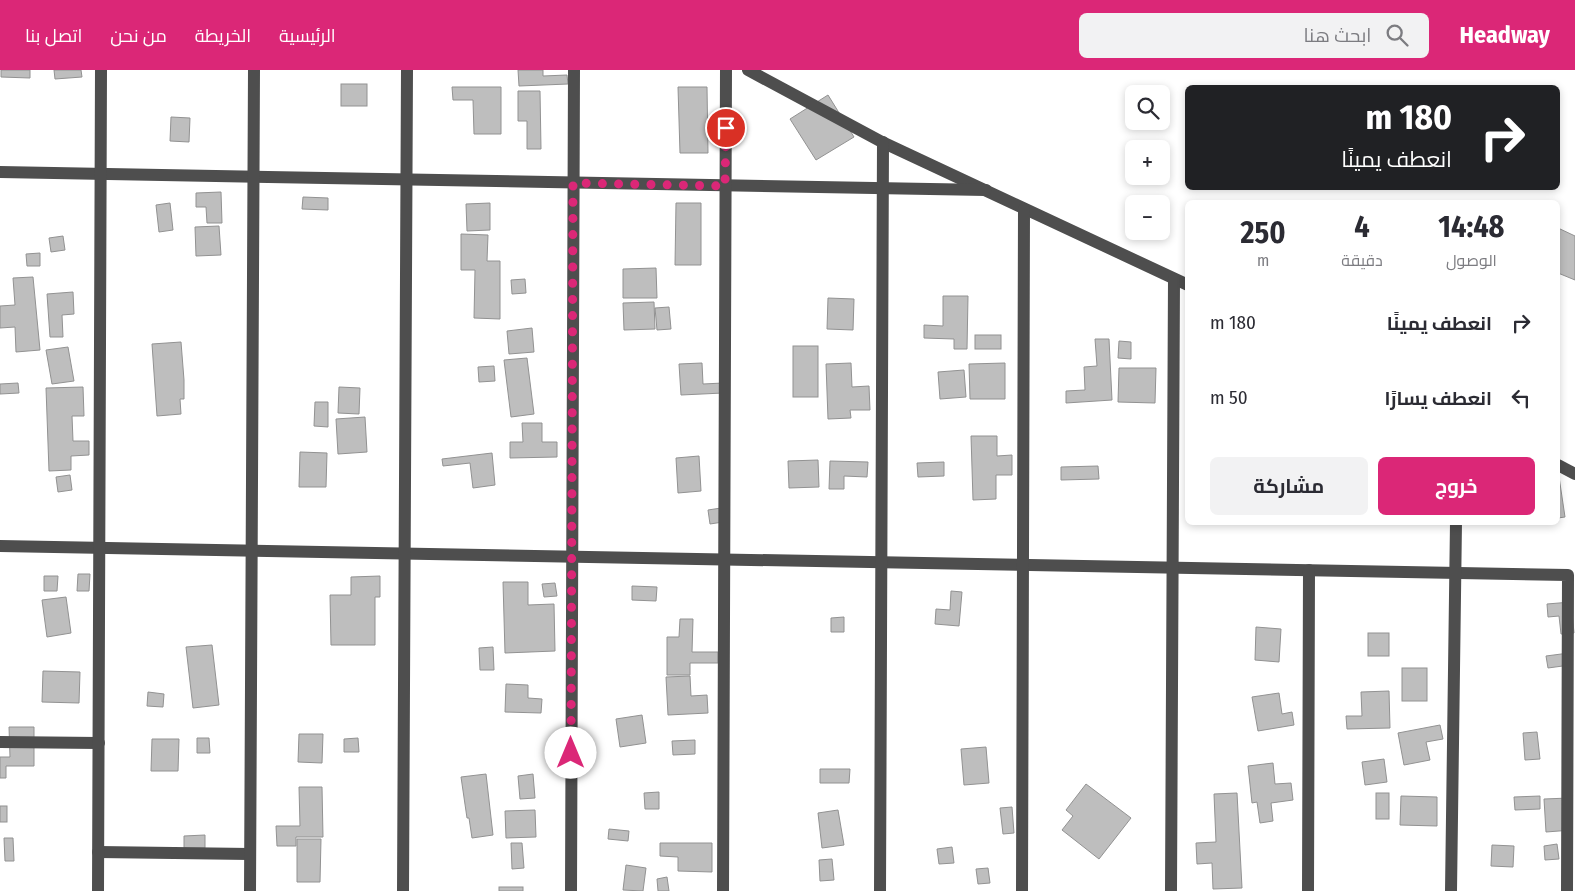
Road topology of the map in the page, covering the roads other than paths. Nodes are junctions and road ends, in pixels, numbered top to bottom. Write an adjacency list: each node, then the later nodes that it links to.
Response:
1 (101, 70): 9 (street)
2 (254, 70): 10 (street)
3 (407, 70): 11 (street)
4 (574, 70): 12 (street)
5 (726, 70): 13 (street)
6 (748, 70): 7 (street)
7 (883, 142): 14 (street); 15 (street)
8 (0, 172): 9 (street)
9 (101, 174): 10 (street); 23 (street)
10 (253, 177): 11 (street); 24 (street)
11 (406, 180): 12 (street); 25 (street)
12 (573, 183): 13 (street); 26 (street)
13 (725, 186): 14 (street); 27 (street)
14 (883, 188): 15 (street); 28 (street)
15 (986, 190): 16 (street)
16 (1024, 209): 17 (street); 29 (street)
17 (1174, 279): 18 (street); 30 (street)
18 (1185, 284)
19 (1560, 466): 20 (street)
20 (1575, 474)
21 (1456, 525): 32 (street)
22 (0, 546): 23 (street)
23 (99, 548): 24 (street); 34 (street)
24 (252, 550): 25 (street); 36 (street)
25 (405, 554): 26 (street); 39 (street)
26 (572, 556): 27 (street); 40 (street)
27 (724, 559): 28 (street); 41 (street)
28 (882, 562): 29 (street); 42 (street)
29 (1023, 565): 30 (street); 43 (street)
30 (1172, 568): 31 (street); 44 (street)
31 (1309, 570): 32 (street); 45 (street)
32 (1455, 573): 46 (street); 47 (street)
33 (0, 742): 34 (street)
34 (99, 743): 35 (street)
35 (98, 852): 36 (street); 37 (street)
36 (250, 854): 38 (street)
37 (98, 891)
38 (250, 891)
39 (403, 891)
40 (570, 891)
41 (723, 891)
42 (880, 891)
43 (1022, 891)
44 (1171, 891)
45 (1308, 891)
46 (1451, 891)
47 (1567, 891)

